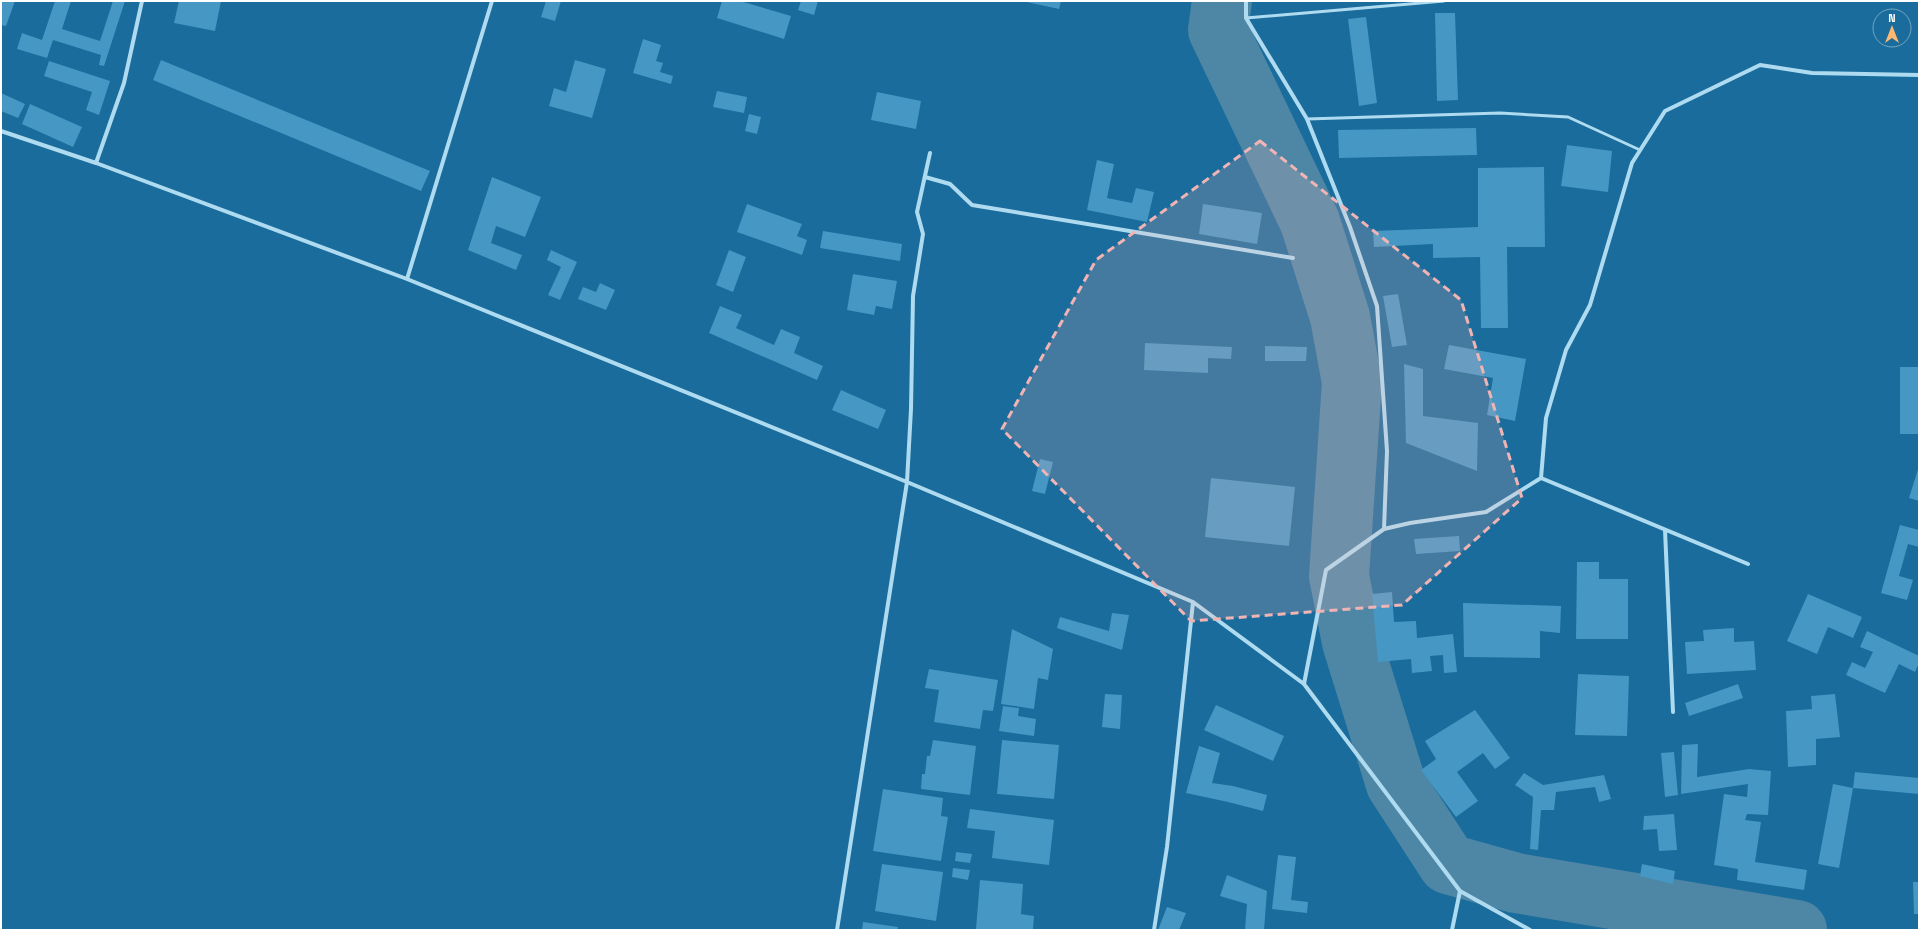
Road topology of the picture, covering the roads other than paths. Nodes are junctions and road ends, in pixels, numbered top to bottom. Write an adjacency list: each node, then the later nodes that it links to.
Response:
1 (142, 1): 11 (street)
2 (492, 1): 14 (street)
3 (1246, 1): 5 (street)
4 (1444, 1): 5 (lane)
5 (1246, 18): 7 (street)
6 (1919, 75): 9 (street)
7 (1307, 119): 9 (lane); 17 (street)
8 (1, 131): 11 (street)
9 (1640, 150): 15 (street)
10 (930, 153): 12 (street)
11 (96, 163): 14 (street)
12 (925, 177): 13 (street); 16 (street)
13 (1293, 258)
14 (407, 279): 16 (street)
15 (1541, 478): 17 (street); 18 (street)
16 (907, 482): 20 (street); 24 (street)
17 (1384, 529): 21 (street)
18 (1665, 530): 19 (street); 22 (street)
19 (1748, 564)
20 (1193, 602): 21 (street); 25 (street)
21 (1304, 684): 23 (street)
22 (1673, 712)
23 (1460, 891): 26 (street); 27 (street)
24 (837, 930)
25 (1154, 930)
26 (1452, 930)
27 (1530, 930)

